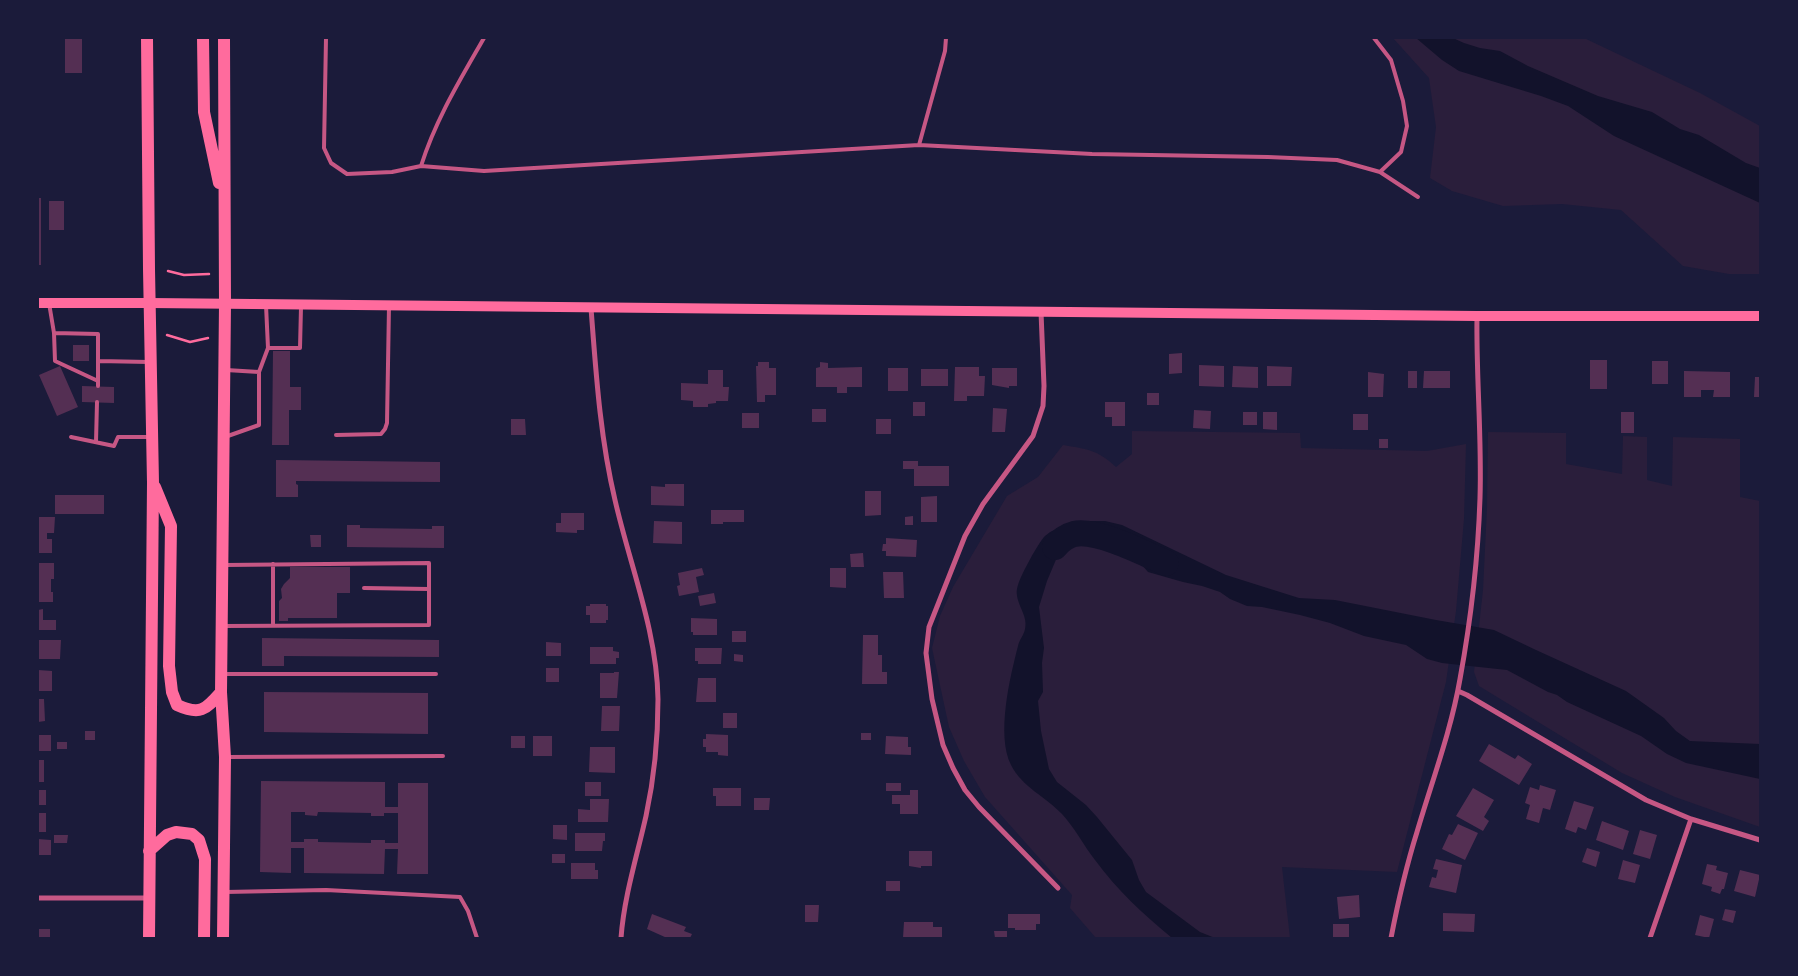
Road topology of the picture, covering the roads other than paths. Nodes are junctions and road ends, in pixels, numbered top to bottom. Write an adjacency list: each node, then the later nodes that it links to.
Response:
1 (147, 38): 15 (main road)
2 (203, 38): 12 (main road)
3 (224, 38): 12 (main road)
4 (326, 38): 9 (lane)
5 (484, 38): 9 (lane)
6 (946, 38): 8 (lane)
7 (1374, 38): 10 (lane)
8 (919, 145): 9 (lane); 10 (lane)
9 (421, 166)
10 (1380, 172): 11 (lane)
11 (1418, 197)
12 (224, 207): 16 (main road)
13 (38, 303): 14 (main road)
14 (49, 303): 15 (main road); 24 (lane)
15 (150, 303): 16 (main road); 27 (main road)
16 (225, 304): 17 (main road); 28 (main road)
17 (266, 305): 18 (main road); 25 (lane)
18 (301, 306): 19 (main road); 25 (lane)
19 (388, 306): 20 (main road); 31 (lane)
20 (591, 308): 21 (main road); 60 (street)
21 (1041, 312): 22 (main road); 52 (street)
22 (1477, 316): 23 (main road); 45 (street)
23 (1760, 316)
24 (54, 333): 26 (lane); 26 (lane)
25 (268, 348): 29 (lane)
26 (98, 361): 27 (lane)
27 (152, 362): 33 (main road)
28 (224, 370): 29 (lane); 34 (main road)
29 (259, 372): 34 (lane)
30 (98, 402): 35 (lane)
31 (336, 435)
32 (71, 437): 35 (lane)
33 (152, 437): 35 (lane); 36 (main road)
34 (223, 438): 37 (main road)
35 (96, 442)
36 (153, 482): 46 (main road); 51 (main road)
37 (222, 564): 38 (lane); 41 (main road)
38 (272, 564): 40 (lane); 42 (lane)
39 (364, 588): 40 (lane)
40 (429, 589): 42 (lane)
41 (222, 626): 42 (lane); 43 (main road)
42 (273, 626)
43 (222, 674): 44 (lane); 46 (main road)
44 (436, 674)
45 (1458, 691): 49 (street); 61 (street)
46 (222, 692): 48 (main road)
47 (443, 756): 48 (lane)
48 (224, 757): 53 (main road)
49 (1691, 818): 50 (street); 62 (street)
50 (1760, 840)
51 (149, 851): 55 (main road); 57 (main road)
52 (1058, 888)
53 (223, 892): 58 (main road); 59 (lane)
54 (38, 898): 55 (street)
55 (149, 898): 56 (main road)
56 (149, 938)
57 (204, 938)
58 (223, 938)
59 (476, 938)
60 (621, 938)
61 (1391, 938)
62 (1650, 938)

